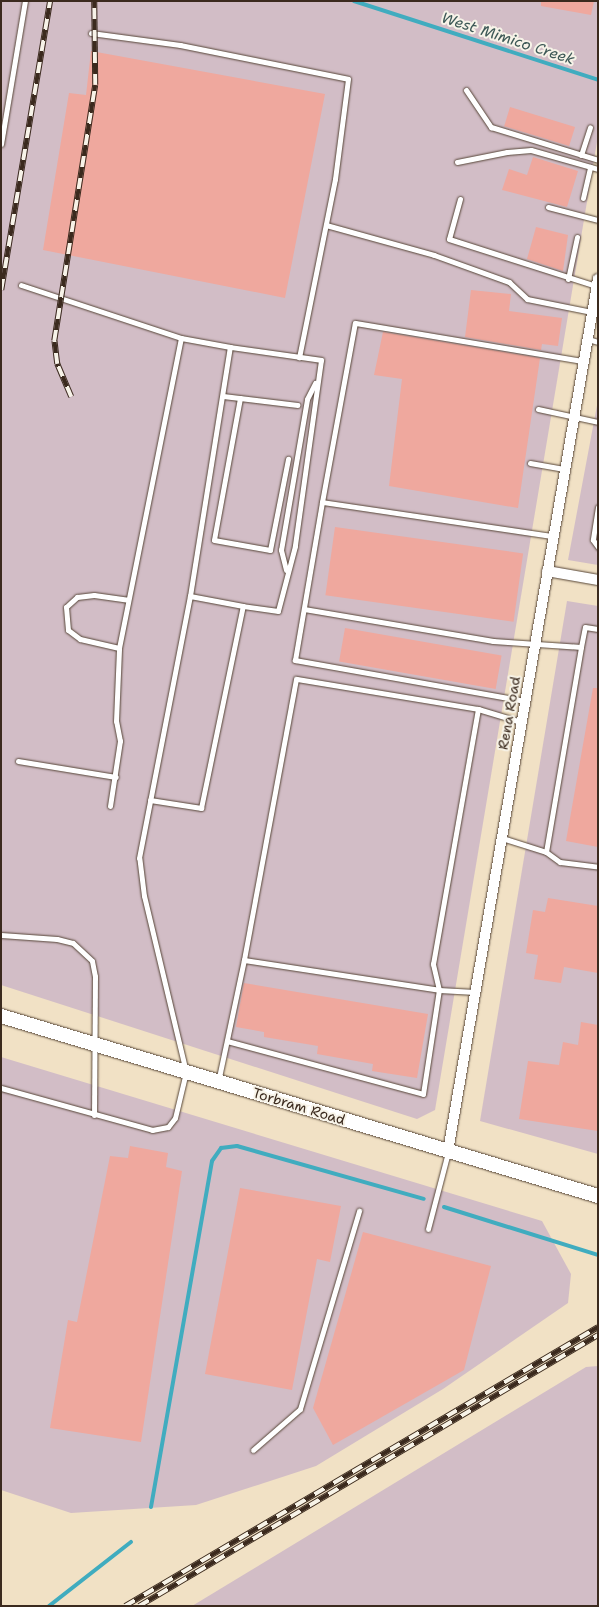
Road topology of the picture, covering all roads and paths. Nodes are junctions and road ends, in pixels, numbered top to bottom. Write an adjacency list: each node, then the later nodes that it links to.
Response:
1 (26, 1): 5 (lane)
2 (91, 33): 15 (lane)
3 (466, 90): 6 (lane)
4 (590, 128): 6 (lane)
5 (1, 144)
6 (580, 155): 7 (lane)
7 (598, 160)
8 (457, 162): 9 (lane)
9 (590, 167): 10 (lane); 11 (lane)
10 (598, 169)
11 (583, 198)
12 (460, 199): 17 (lane)
13 (548, 207): 14 (lane)
14 (598, 220)
15 (326, 225): 20 (lane); 25 (lane)
16 (577, 237): 17 (lane)
17 (568, 279): 18 (lane)
18 (597, 282): 20 (street, Rena Road)
19 (21, 285): 21 (lane)
20 (592, 312): 22 (street, Rena Road)
21 (181, 338): 24 (lane); 45 (lane)
22 (587, 338): 23 (lane); 26 (street, Rena Road)
23 (598, 342)
24 (230, 347): 25 (lane); 28 (lane)
25 (298, 357): 27 (lane)
26 (583, 361): 32 (street, Rena Road); 37 (lane)
27 (316, 383): 41 (lane); 41 (lane)
28 (223, 396): 29 (lane); 44 (lane)
29 (240, 398): 30 (lane); 34 (lane)
30 (297, 405)
31 (538, 409): 32 (lane)
32 (574, 416): 33 (lane); 36 (street, Rena Road)
33 (598, 422)
34 (288, 458)
35 (530, 463): 36 (lane)
36 (565, 469): 39 (street, Rena Road)
37 (322, 502): 39 (lane); 47 (lane)
38 (598, 507): 40 (lane)
39 (553, 536): 42 (street, Rena Road)
40 (598, 547)
41 (287, 570): 46 (lane)
42 (547, 571): 43 (street); 49 (street, Rena Road)
43 (598, 580)
44 (190, 596): 46 (lane); 57 (lane)
45 (128, 600): 51 (lane); 51 (lane)
46 (243, 606): 57 (lane)
47 (304, 609): 49 (lane); 52 (lane)
48 (598, 629): 50 (lane)
49 (535, 642): 50 (lane); 52 (street, Rena Road)
50 (581, 647): 60 (lane)
51 (119, 648): 56 (lane)
52 (525, 701): 54 (street, Rena Road)
53 (478, 709): 54 (lane); 63 (lane); 64 (lane)
54 (521, 722): 59 (street, Rena Road)
55 (18, 761): 56 (lane)
56 (116, 777): 58 (lane)
57 (150, 800): 69 (lane)
58 (110, 806)
59 (502, 838): 60 (lane); 65 (street, Rena Road)
60 (546, 852): 61 (lane)
61 (598, 867)
62 (1, 936): 68 (lane)
63 (244, 960): 64 (lane); 67 (lane)
64 (439, 990): 65 (lane); 67 (lane)
65 (475, 992): 73 (street, Rena Road)
66 (1, 1016): 68 (main road, Torbram Road)
67 (227, 1041): 70 (lane)
68 (95, 1046): 69 (main road, Torbram Road); 72 (lane)
69 (186, 1072): 70 (main road, Torbram Road); 72 (lane)
70 (218, 1082): 73 (main road, Torbram Road)
71 (1, 1088): 72 (lane)
72 (94, 1115)
73 (448, 1151): 74 (main road, Torbram Road); 76 (lane)
74 (598, 1196)
75 (358, 1211): 77 (lane)
76 (428, 1229)
77 (253, 1450)

